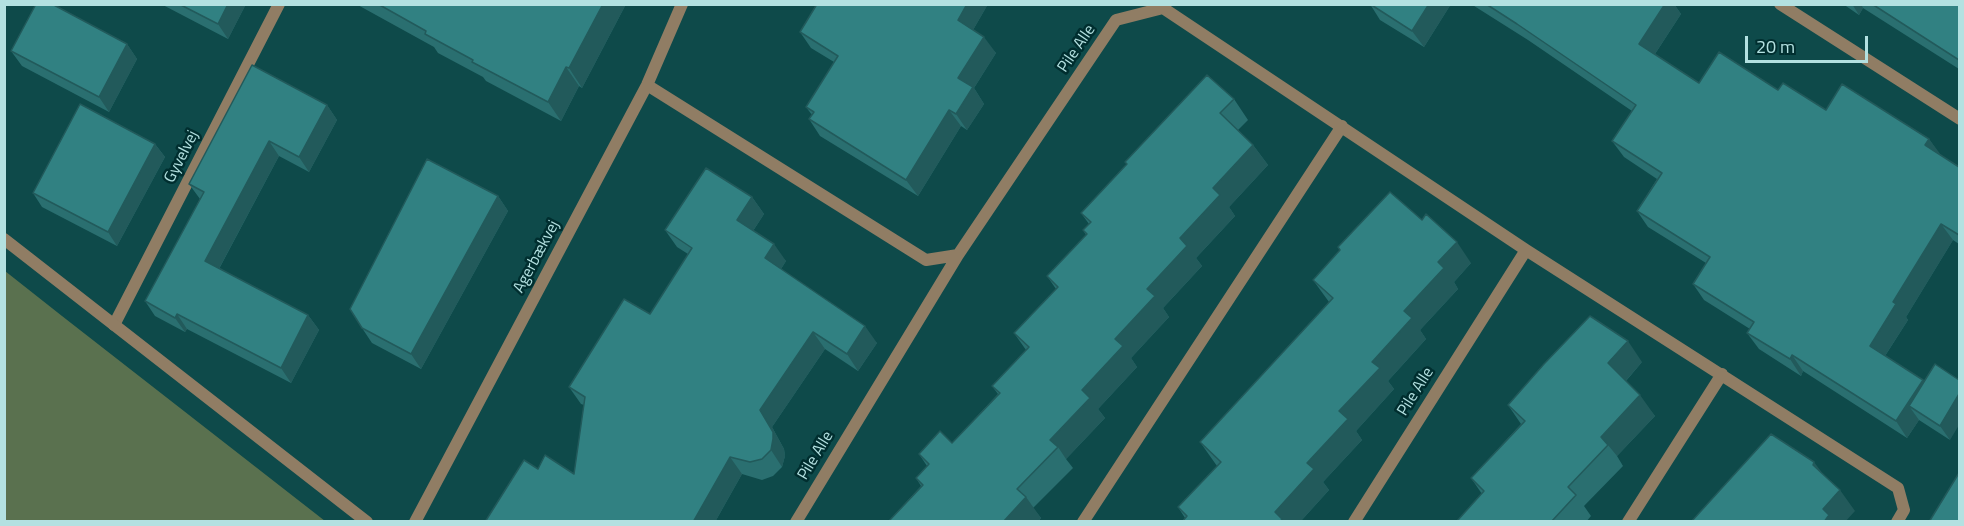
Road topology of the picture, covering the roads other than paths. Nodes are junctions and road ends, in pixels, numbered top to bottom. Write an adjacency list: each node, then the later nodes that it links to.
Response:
1 (279, 4): 10 (street, Gyvelvej)
2 (682, 4): 4 (street, Agerbækvej)
3 (1780, 4): 5 (street)
4 (647, 85): 9 (street); 13 (street, Agerbækvej)
5 (1959, 119)
6 (1342, 126): 8 (street, Pile Alle); 9 (street, Pile Alle); 15 (street)
7 (4, 238): 10 (street)
8 (1526, 250): 11 (street, Pile Alle); 16 (street, Pile Alle)
9 (958, 255): 14 (street, Pile Alle)
10 (114, 325): 12 (street)
11 (1722, 374): 17 (street); 18 (street, Pile Alle)
12 (367, 522)
13 (415, 522)
14 (796, 522)
15 (1083, 522)
16 (1353, 522)
17 (1628, 522)
18 (1897, 522)

